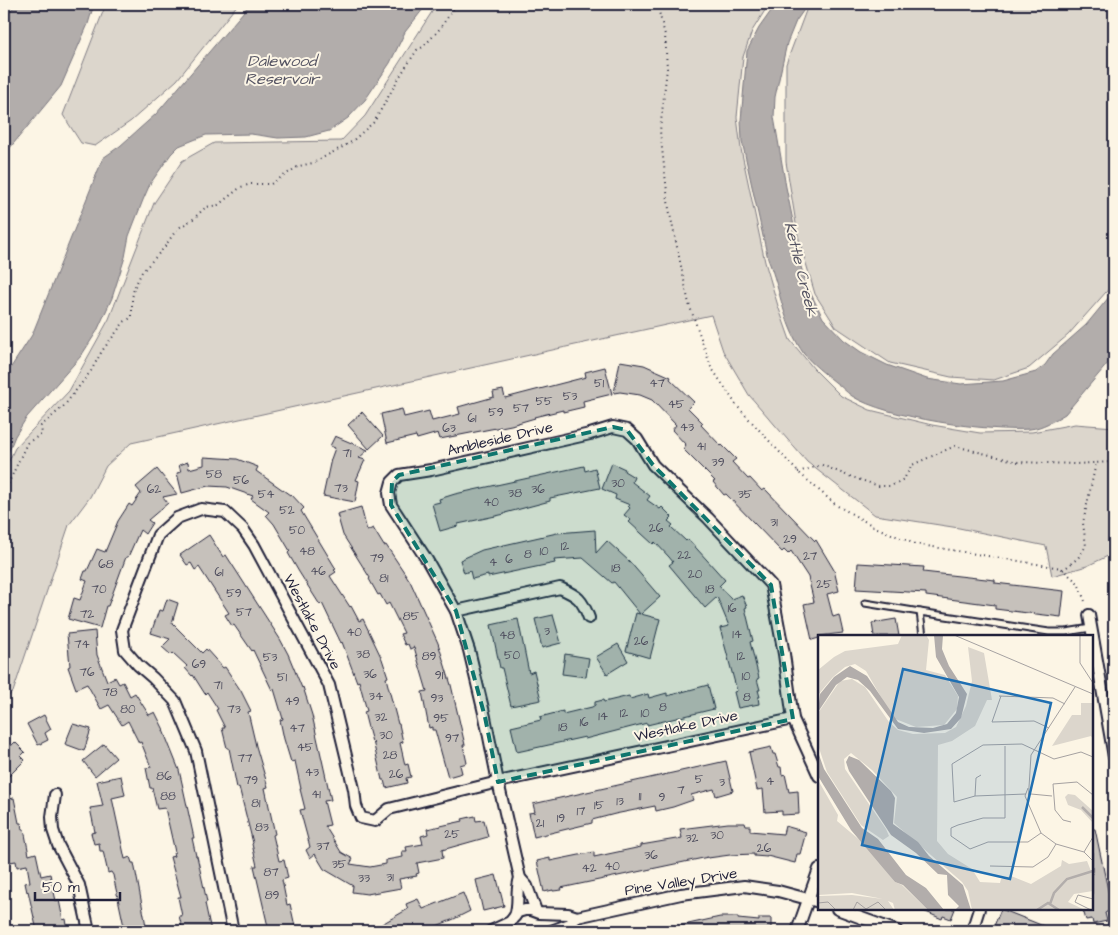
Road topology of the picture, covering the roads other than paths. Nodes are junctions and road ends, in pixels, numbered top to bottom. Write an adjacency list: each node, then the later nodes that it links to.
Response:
1 (865, 602): 3 (lane)
2 (456, 611): 5 (street); 8 (street, Ambleside Drive); 11 (street, Ambleside Drive)
3 (920, 612): 6 (lane); 7 (lane)
4 (1089, 615): 6 (street)
5 (589, 618)
6 (1092, 628): 9 (street)
7 (923, 635)
8 (793, 719): 10 (street, Ambleside Drive); 11 (street, Westlake Drive)
9 (1114, 757)
10 (818, 774)
11 (498, 782): 14 (street, Ambleside Drive); 23 (street, Westlake Drive)
12 (55, 795): 22 (street)
13 (818, 873): 15 (street)
14 (520, 878): 19 (street, Ambleside Drive); 21 (street, Ambleside Drive)
15 (809, 898): 16 (street, Pine Valley Drive); 20 (street, Pine Valley Drive); 27 (street)
16 (818, 902)
17 (840, 910): 28 (street)
18 (979, 910): 29 (street)
19 (538, 912): 20 (street, Pine Valley Drive); 21 (street, Pine Valley Drive); 25 (street)
20 (577, 917): 26 (street, Pine Valley Drive)
21 (512, 923): 24 (street, Pine Valley Drive)
22 (89, 931)
23 (233, 931)
24 (491, 931)
25 (546, 931)
26 (551, 931)
27 (798, 931)
28 (897, 931)
29 (972, 931)

